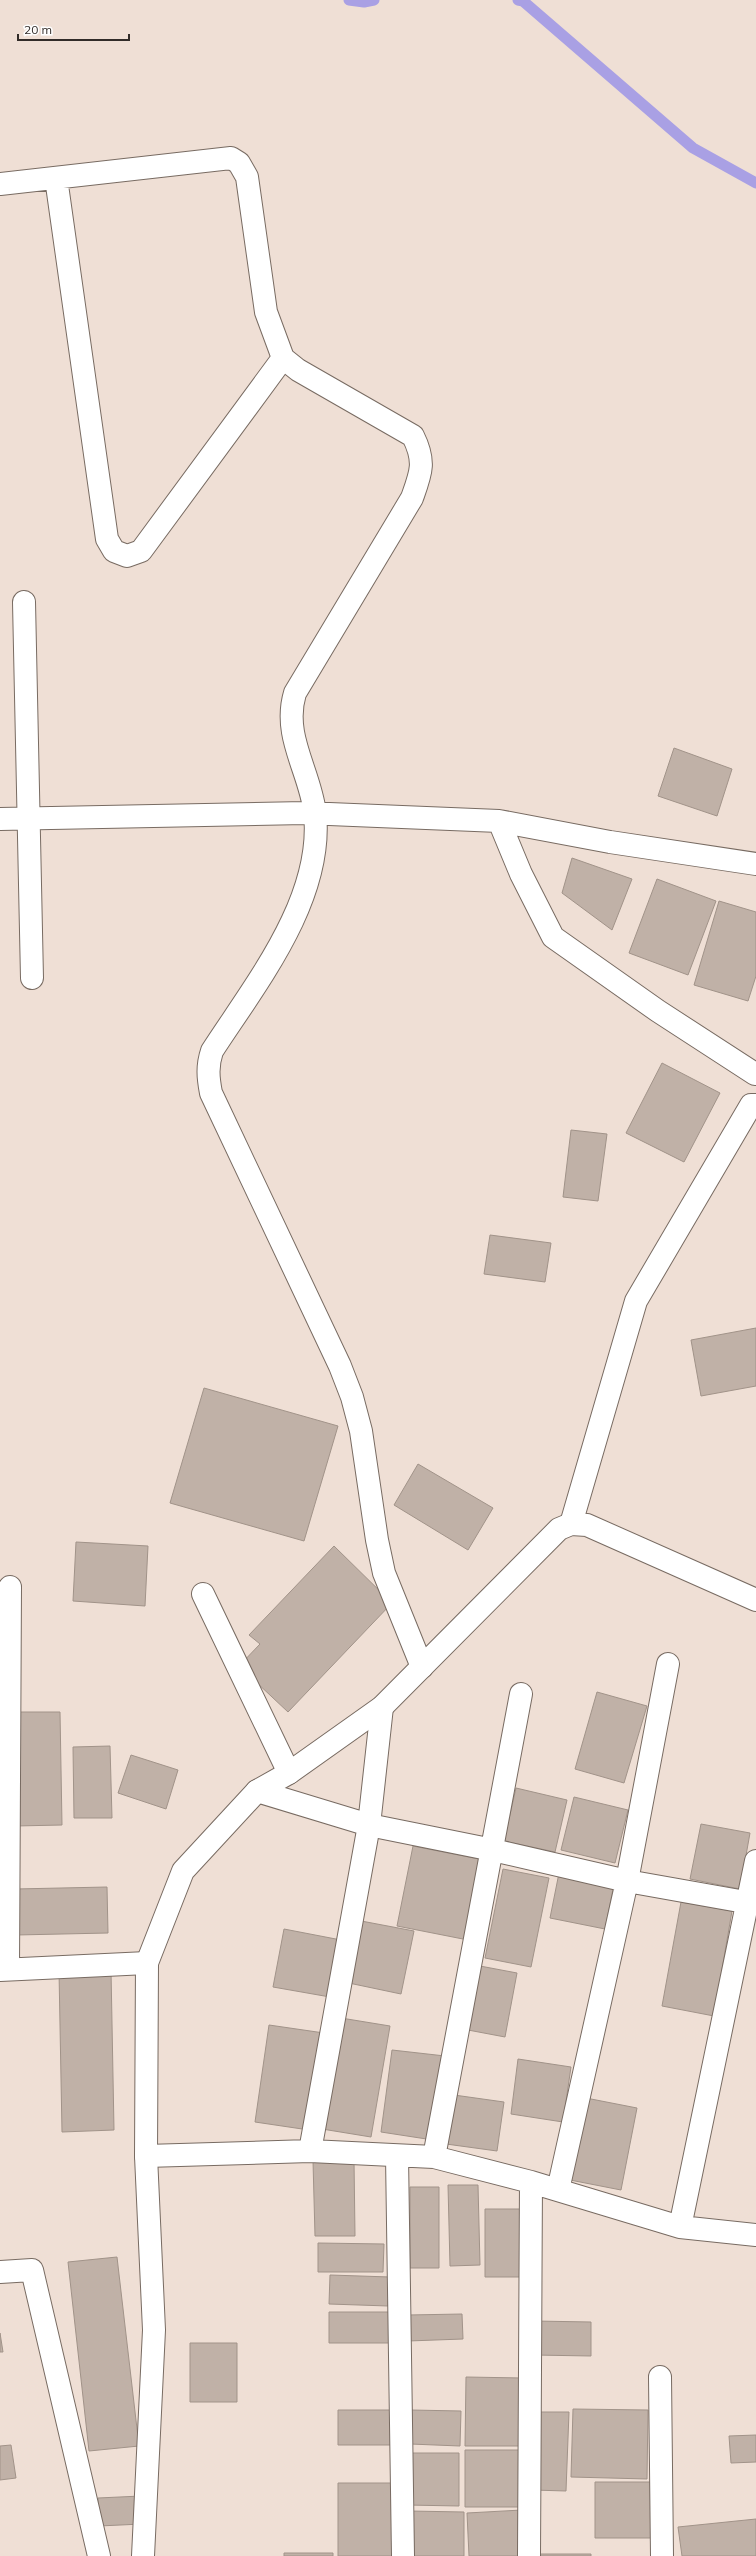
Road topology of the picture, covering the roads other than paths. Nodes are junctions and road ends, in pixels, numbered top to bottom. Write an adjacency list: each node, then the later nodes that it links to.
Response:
1 (56, 178): 2 (street); 3 (street); 3 (street)
2 (0, 184)
3 (283, 358): 5 (street)
4 (24, 602): 6 (street)
5 (315, 813): 6 (street); 8 (street); 18 (street)
6 (30, 818): 7 (street); 10 (street)
7 (0, 819)
8 (500, 821): 9 (street); 11 (street)
9 (756, 864)
10 (32, 978)
11 (756, 1072): 12 (street)
12 (753, 1105): 13 (street)
13 (571, 1524): 16 (street); 18 (street)
14 (10, 1586): 29 (street)
15 (203, 1594): 21 (street)
16 (756, 1600)
17 (668, 1664): 26 (street)
18 (422, 1667): 20 (street)
19 (521, 1694): 24 (street)
20 (382, 1707): 21 (street); 23 (street)
21 (289, 1773): 22 (street)
22 (257, 1791): 23 (street); 28 (street)
23 (369, 1825): 24 (street); 30 (street)
24 (493, 1850): 26 (street); 33 (street)
25 (756, 1861): 27 (street)
26 (626, 1881): 27 (street); 35 (street)
27 (752, 1903): 36 (street)
28 (147, 1963): 29 (street); 31 (street)
29 (4, 1970)
30 (310, 2151): 31 (street); 32 (street)
31 (146, 2156): 41 (street)
32 (398, 2156): 33 (street); 42 (street)
33 (434, 2157): 34 (street)
34 (531, 2182): 35 (street); 43 (street)
35 (558, 2190): 36 (street)
36 (680, 2227): 37 (street)
37 (756, 2235)
38 (0, 2272): 40 (street)
39 (660, 2377): 44 (street)
40 (99, 2556)
41 (144, 2556)
42 (403, 2556)
43 (529, 2556)
44 (662, 2556)

